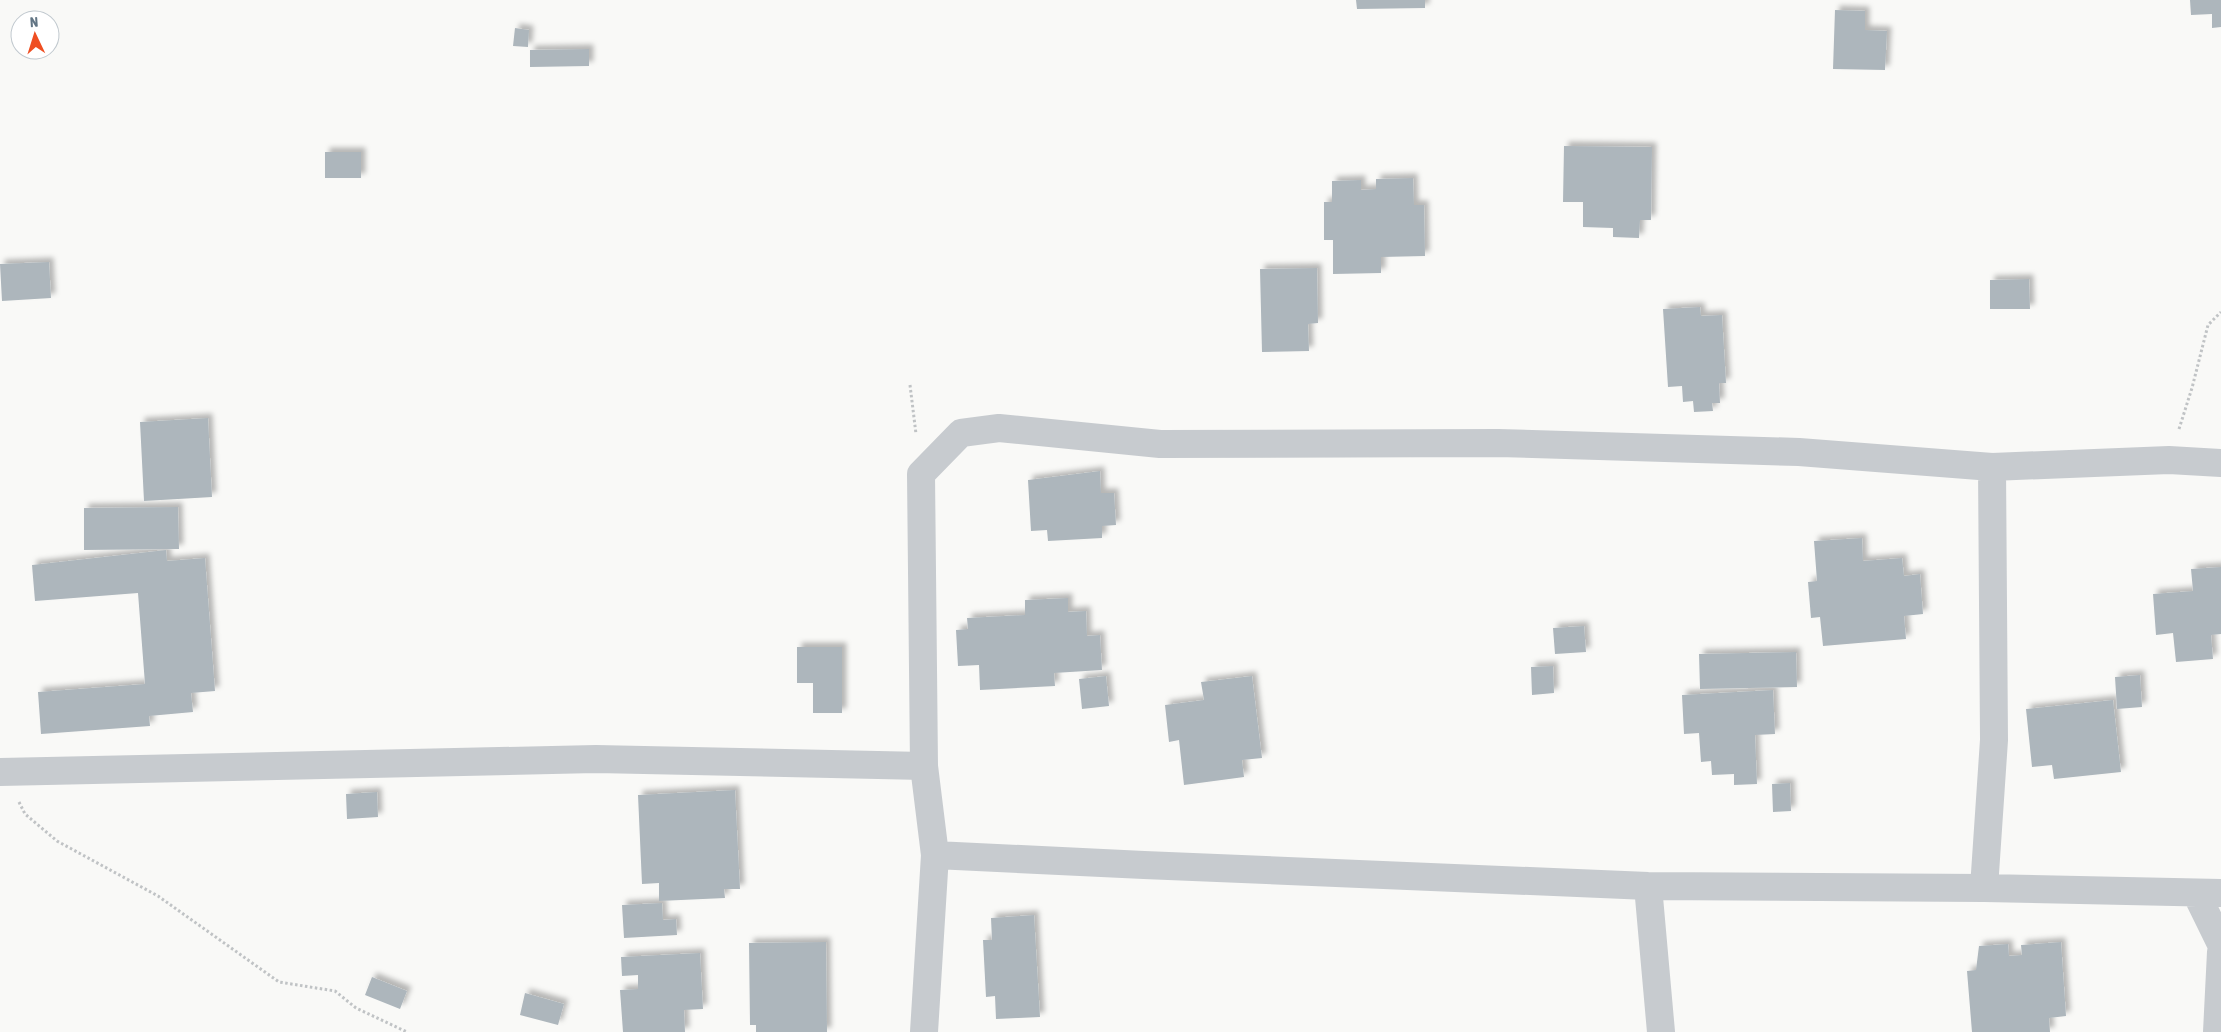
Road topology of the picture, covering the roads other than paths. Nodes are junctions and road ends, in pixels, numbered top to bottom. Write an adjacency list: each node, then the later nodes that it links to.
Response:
1 (2221, 463): 2 (street)
2 (1992, 467): 3 (street); 7 (street)
3 (924, 766): 4 (street); 5 (street)
4 (2, 772)
5 (935, 854): 6 (street); 11 (street)
6 (1648, 886): 7 (street); 12 (street)
7 (1984, 888): 8 (street)
8 (2208, 893): 9 (street)
9 (2221, 944)
10 (2221, 952): 13 (street)
11 (924, 1032)
12 (1661, 1032)
13 (2217, 1032)

